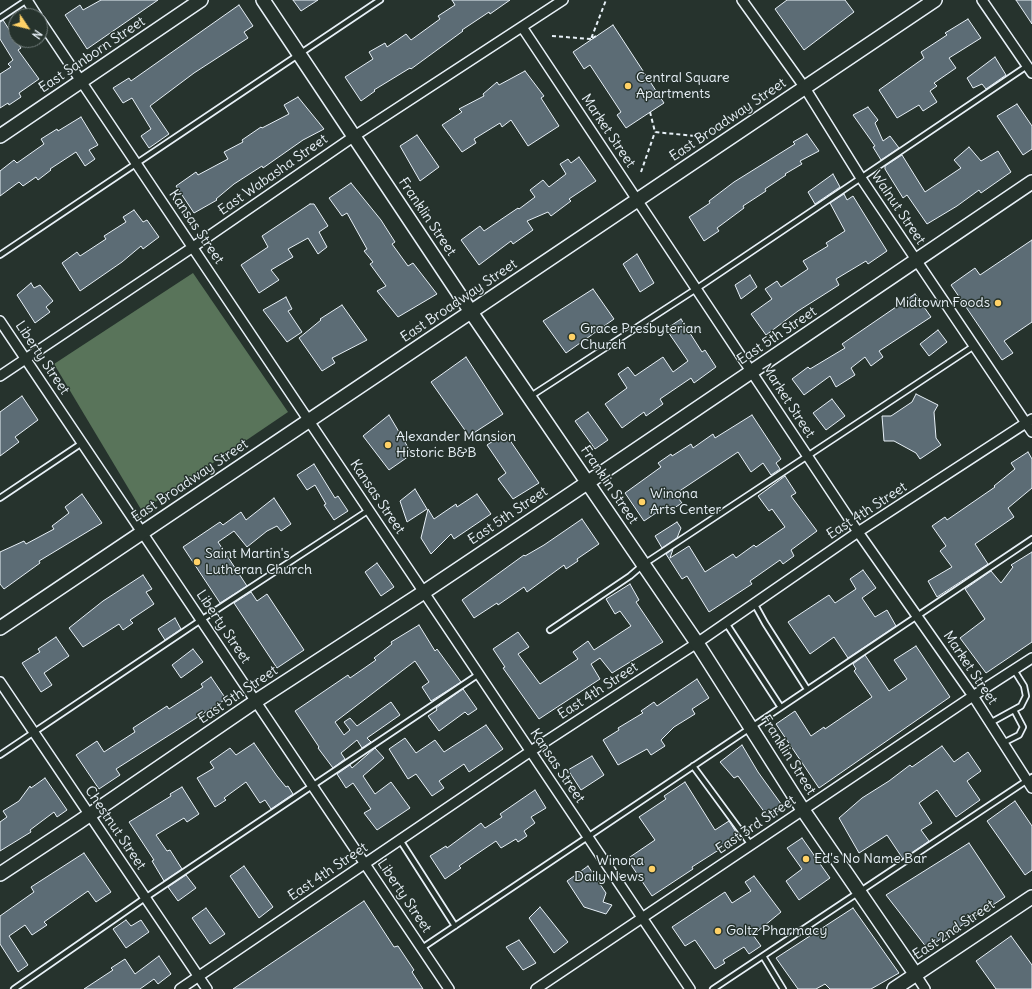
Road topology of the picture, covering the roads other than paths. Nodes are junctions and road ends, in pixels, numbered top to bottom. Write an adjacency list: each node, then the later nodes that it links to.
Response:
1 (27, 0): 9 (lane)
2 (201, 0): 14 (street, East Sanborn Street)
3 (264, 0): 12 (street, Franklin Street)
4 (380, 0): 12 (lane)
5 (563, 0): 10 (street, East Wabasha Street)
6 (936, 0): 15 (street, East Broadway Street)
7 (982, 0): 13 (street)
8 (744, 1): 15 (street, Walnut Street)
9 (0, 18)
10 (522, 27): 17 (street, East Wabasha Street); 21 (street, Market Street)
11 (48, 32): 14 (street, Kansas Street)
12 (299, 54): 17 (street, Franklin Street); 18 (lane)
13 (1030, 69): 19 (lane)
14 (82, 81): 16 (street, East Sanborn Street); 18 (street, Kansas Street)
15 (805, 88): 19 (street, Walnut Street); 21 (street, East Broadway Street)
16 (0, 136)
17 (354, 137): 22 (street, East Wabasha Street); 26 (street, Franklin Street)
18 (137, 164): 22 (street, Kansas Street); 23 (lane)
19 (861, 178): 24 (street, Walnut Street); 25 (lane)
20 (1032, 182): 24 (street, East 5th Street)
21 (637, 200): 25 (street, Market Street); 26 (street, East Broadway Street)
22 (193, 247): 29 (street, East Wabasha Street); 33 (street, Kansas Street)
23 (0, 256)
24 (916, 260): 28 (street, Walnut Street); 30 (street, East 5th Street)
25 (696, 289): 30 (street, Market Street); 32 (lane)
26 (471, 312): 32 (street, Franklin Street); 33 (street, East Broadway Street)
27 (0, 321): 29 (street, Liberty Street)
28 (974, 346): 34 (street, Walnut Street); 37 (lane)
29 (25, 359): 31 (street, East Wabasha Street); 36 (street, Liberty Street)
30 (752, 372): 37 (street, Market Street); 38 (street, East 5th Street)
31 (0, 376)
32 (530, 397): 38 (street, Franklin Street)
33 (309, 421): 40 (street, Kansas Street); 42 (street, East Broadway Street)
34 (1029, 421): 35 (street, Walnut Street); 41 (street, East 4th Street)
35 (1032, 432)
36 (82, 443): 39 (lane); 42 (street, Liberty Street)
37 (807, 456): 41 (street, Market Street); 44 (lane)
38 (588, 482): 44 (street, Franklin Street); 45 (street, East 5th Street)
39 (0, 498)
40 (368, 510): 45 (street, Kansas Street); 48 (lane)
41 (858, 532): 46 (street, East 4th Street); 47 (street, Market Street)
42 (142, 533): 48 (street, Liberty Street); 50 (street, East Broadway Street)
43 (1032, 539): 47 (lane)
44 (644, 564): 51 (lane); 52 (street, Franklin Street)
45 (424, 592): 55 (street, Kansas Street); 59 (street, East 5th Street)
46 (754, 603): 49 (street, East 4th Street); 57 (lane)
47 (917, 616): 57 (lane); 58 (street, Market Street)
48 (201, 620): 59 (street, Liberty Street); 64 (lane)
49 (726, 623): 52 (street, East 4th Street); 60 (lane)
50 (0, 628)
51 (550, 630)
52 (697, 643): 63 (street, Franklin Street); 66 (street, East 4th Street)
53 (1032, 658): 54 (street, East 3rd Street)
54 (1014, 670): 58 (street, East 3rd Street); 61 (lane)
55 (479, 674): 66 (street, Kansas Street); 70 (lane)
56 (0, 682): 64 (street, Chestnut Street)
57 (807, 689): 60 (lane)
58 (973, 696): 62 (street, Market Street); 71 (street, East 3rd Street)
59 (256, 701): 70 (street, Liberty Street); 72 (street, East 5th Street)
60 (780, 706): 63 (lane)
61 (1014, 710): 62 (lane); 65 (lane)
62 (990, 723): 65 (street, Market Street)
63 (750, 727): 68 (lane); 71 (street, Franklin Street)
64 (34, 732): 67 (lane); 72 (street, Chestnut Street)
65 (1003, 743): 69 (street, Market Street)
66 (531, 752): 73 (street, Kansas Street); 74 (street, East 4th Street)
67 (0, 755)
68 (693, 766): 73 (lane); 75 (lane)
69 (1030, 782): 78 (lane)
70 (313, 787): 76 (street, Liberty Street); 80 (lane)
71 (803, 810): 75 (street, East 3rd Street); 78 (street, Franklin Street)
72 (89, 815): 77 (street, East 5th Street); 80 (street, Chestnut Street)
73 (588, 837): 81 (street, Kansas Street); 82 (lane)
74 (400, 840): 76 (street, East 4th Street); 82 (lane)
75 (751, 845): 81 (street, East 3rd Street)
76 (365, 864): 83 (street, Liberty Street); 86 (street, East 4th Street)
77 (0, 874)
78 (860, 892): 84 (lane); 85 (street, Franklin Street)
79 (1032, 897): 85 (street, East 2nd Street)
80 (145, 898): 86 (street, Chestnut Street); 87 (lane)
81 (642, 918): 91 (street, East 3rd Street); 92 (street, Kansas Street)
82 (455, 926): 83 (lane)
83 (422, 948): 90 (street, Liberty Street)
84 (763, 956): 93 (lane); 94 (lane)
85 (916, 975): 95 (street, East 2nd Street); 96 (street, Franklin Street)
86 (198, 976): 88 (street, East 4th Street); 89 (street, Chestnut Street)
87 (14, 989)
88 (180, 989)
89 (206, 989)
90 (449, 989)
91 (536, 989)
92 (690, 989)
93 (713, 989)
94 (783, 989)
95 (894, 989)
96 (925, 989)

